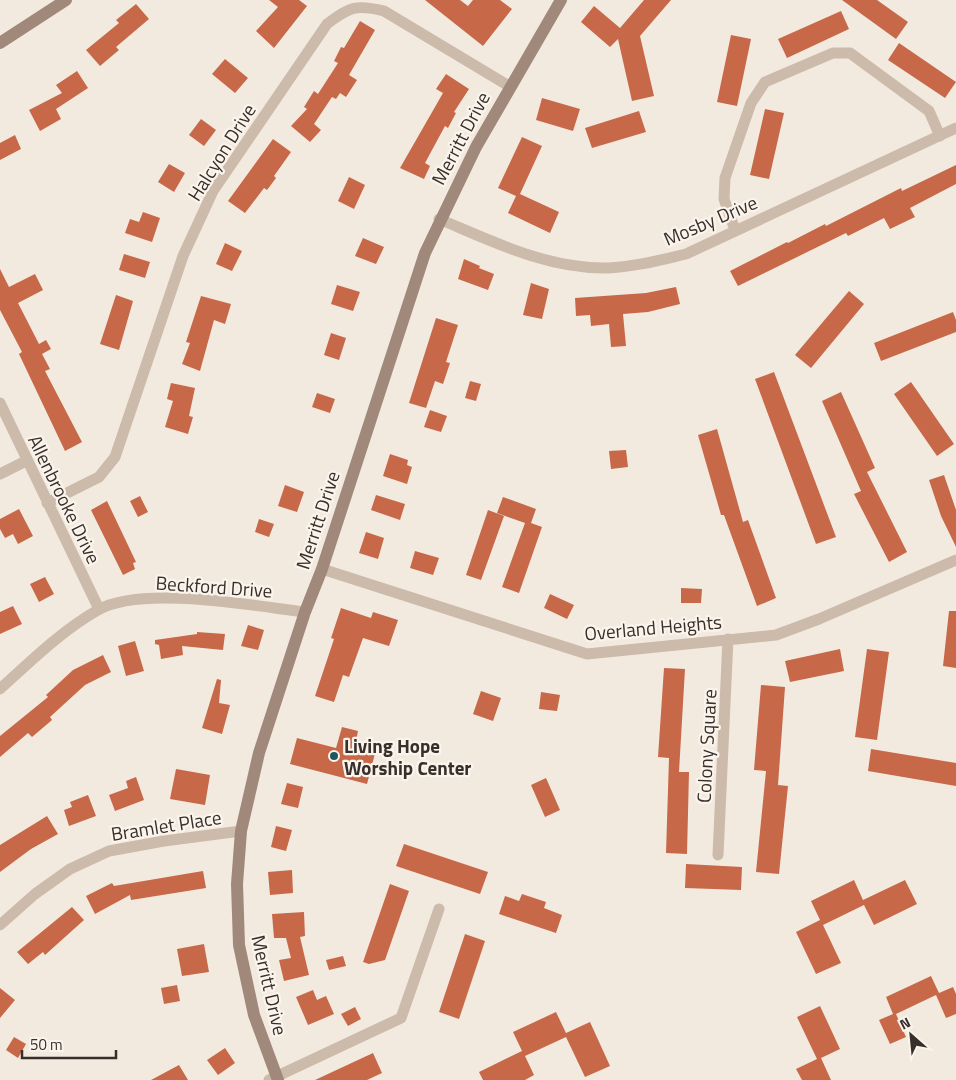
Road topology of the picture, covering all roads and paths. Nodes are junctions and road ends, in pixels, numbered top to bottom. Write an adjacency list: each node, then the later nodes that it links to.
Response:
1 (66, 0): 3 (main road)
2 (561, 0): 4 (main road, Merritt Drive)
3 (0, 43)
4 (509, 86): 7 (main road, Merritt Drive); 12 (street, Halcyon Drive)
5 (956, 128): 6 (street, Mosby Drive)
6 (940, 136): 8 (street, Mosby Drive); 8 (street)
7 (439, 219): 8 (street, Mosby Drive); 14 (main road, Merritt Drive)
8 (735, 230)
9 (0, 403): 10 (street, Allenbrooke Drive)
10 (26, 461): 11 (street); 12 (street, Allenbrooke Drive)
11 (0, 474)
12 (47, 503): 15 (street, Allenbrooke Drive)
13 (956, 560): 17 (street, Overland Heights)
14 (322, 569): 16 (main road, Merritt Drive); 17 (street, Overland Heights)
15 (99, 609): 16 (street, Beckford Drive); 18 (street, Beckford Drive)
16 (305, 612): 19 (main road, Merritt Drive)
17 (728, 638): 20 (street, Colony Square)
18 (0, 689)
19 (241, 831): 22 (street, Bramlet Place); 23 (main road, Merritt Drive)
20 (718, 855)
21 (439, 909): 23 (street)
22 (0, 926)
23 (274, 1079)

